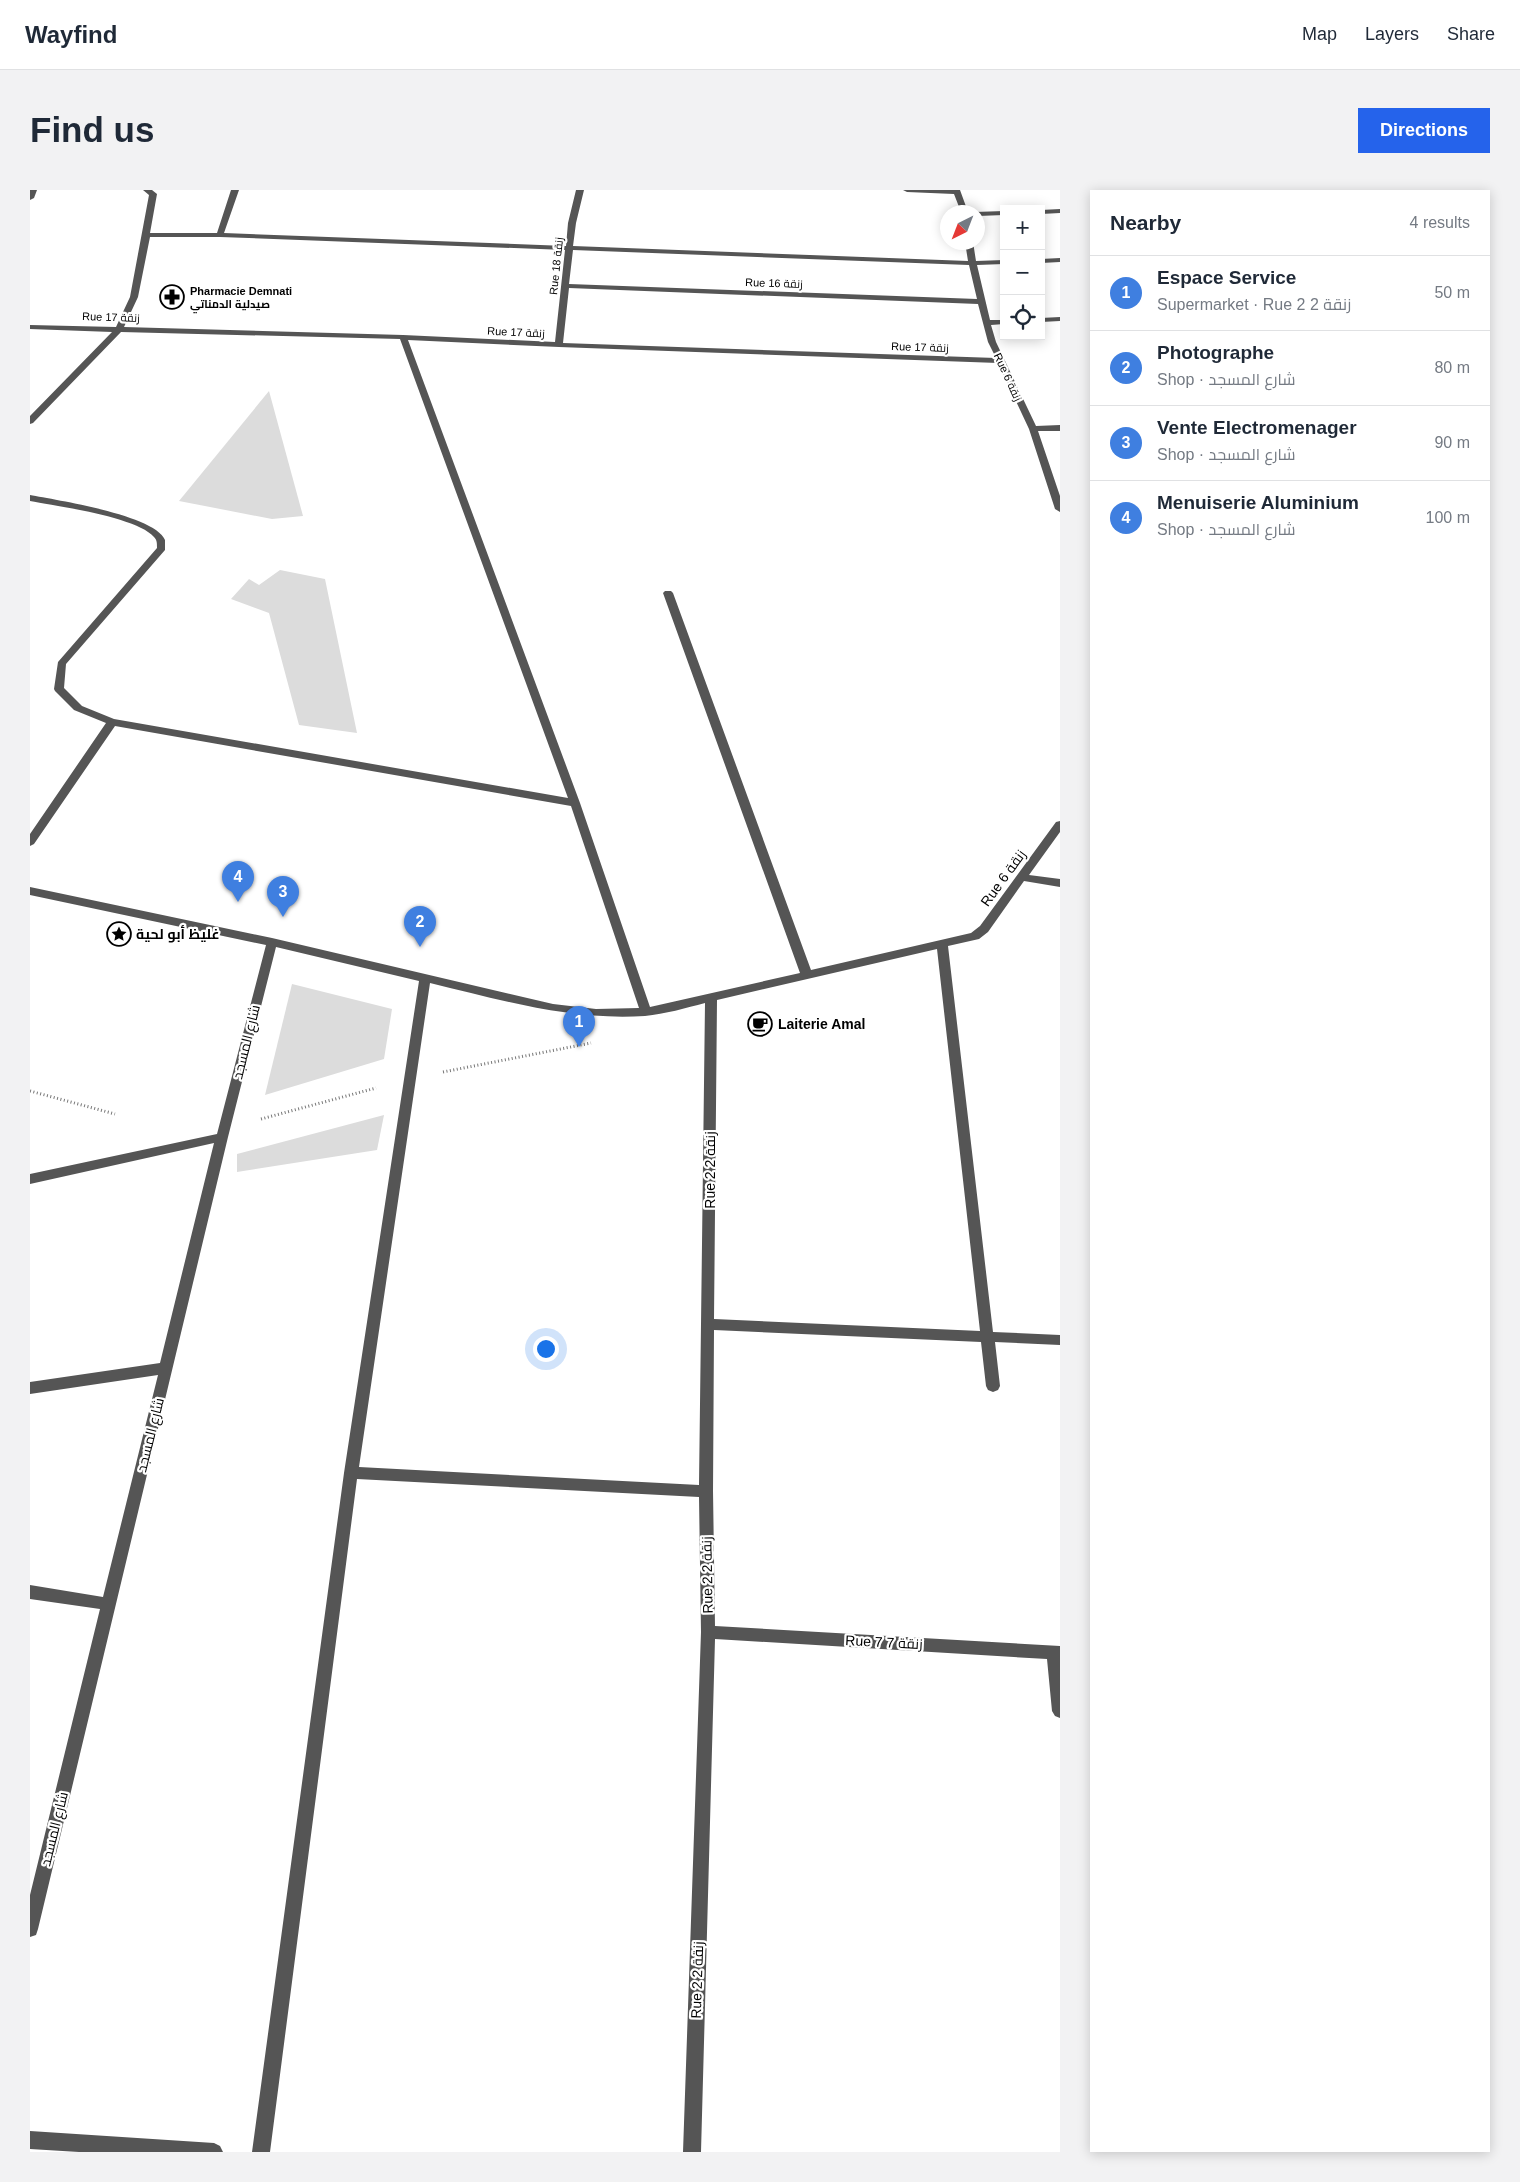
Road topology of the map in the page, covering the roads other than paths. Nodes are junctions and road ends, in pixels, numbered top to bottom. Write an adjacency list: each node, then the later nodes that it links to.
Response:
1 (33, 190): 7 (street)
2 (147, 190): 13 (street)
3 (235, 190): 14 (street)
4 (580, 190): 15 (street, Rue 18 زنقة)
5 (907, 190): 6 (street)
6 (956, 191): 8 (street)
7 (30, 198)
8 (961, 205)
9 (1060, 211): 10 (street)
10 (1045, 212)
11 (1000, 213): 12 (street)
12 (985, 214)
13 (147, 235): 14 (street); 28 (street)
14 (220, 235): 15 (street)
15 (570, 249): 20 (street); 21 (street, Rue 18 زنقة)
16 (970, 250): 20 (street, Rue 6 زنقة)
17 (1060, 260): 18 (street)
18 (1045, 261)
19 (1000, 262): 20 (street)
20 (972, 263): 22 (street, Rue 6 زنقة)
21 (566, 286): 22 (street, Rue 16 زنقة); 30 (street, Rue 18 زنقة)
22 (981, 302): 25 (street, Rue 6 زنقة)
23 (1060, 319): 24 (street)
24 (1045, 320)
25 (987, 322): 26 (street); 31 (street, Rue 6 زنقة)
26 (1000, 322)
27 (30, 327): 28 (street, Rue 17 زنقة)
28 (120, 328): 29 (street, Rue 17 زنقة); 32 (street)
29 (403, 337): 30 (street, Rue 17 زنقة); 39 (street)
30 (559, 345): 31 (street, Rue 17 زنقة)
31 (1000, 361): 34 (street, Rue 6 زنقة)
32 (30, 421)
33 (1060, 428): 34 (street)
34 (1033, 429): 36 (street, Rue 6 زنقة)
35 (30, 498): 38 (street)
36 (1060, 509)
37 (668, 593): 47 (street)
38 (112, 722): 39 (street); 41 (street)
39 (575, 802): 50 (street)
40 (1060, 824): 42 (street, Rue 6 زنقة)
41 (30, 842)
42 (1022, 877): 43 (street); 46 (street, Rue 6 زنقة)
43 (1060, 883)
44 (30, 891): 45 (street, Rue 6 زنقة)
45 (272, 942): 48 (street, Rue 6 زنقة); 51 (street, شارع المسجد)
46 (942, 945): 47 (street, Rue 6 زنقة); 54 (street)
47 (807, 976): 49 (street, Rue 6 زنقة)
48 (425, 978): 50 (street, Rue 6 زنقة); 59 (street)
49 (711, 998): 50 (street, Rue 6 زنقة); 53 (street, Rue 2 زنقة 2)
50 (646, 1012)
51 (222, 1137): 52 (street); 56 (street, شارع المسجد)
52 (30, 1179)
53 (709, 1324): 54 (street); 60 (street, Rue 2 زنقة 2)
54 (987, 1338): 55 (street); 57 (street)
55 (1060, 1340)
56 (166, 1368): 58 (street); 62 (street, شارع المسجد)
57 (993, 1386)
58 (30, 1388)
59 (351, 1473): 60 (street); 69 (street)
60 (706, 1491): 63 (street, Rue 2 زنقة 2)
61 (30, 1592): 62 (street)
62 (109, 1604): 66 (street, شارع المسجد)
63 (708, 1632): 64 (street, Rue 7 زنقة 7); 70 (street, Rue 2 زنقة 2)
64 (1057, 1652): 65 (street)
65 (1060, 1711)
66 (30, 1929)
67 (30, 2140): 68 (street)
68 (214, 2152)
69 (260, 2152)
70 (692, 2152)

